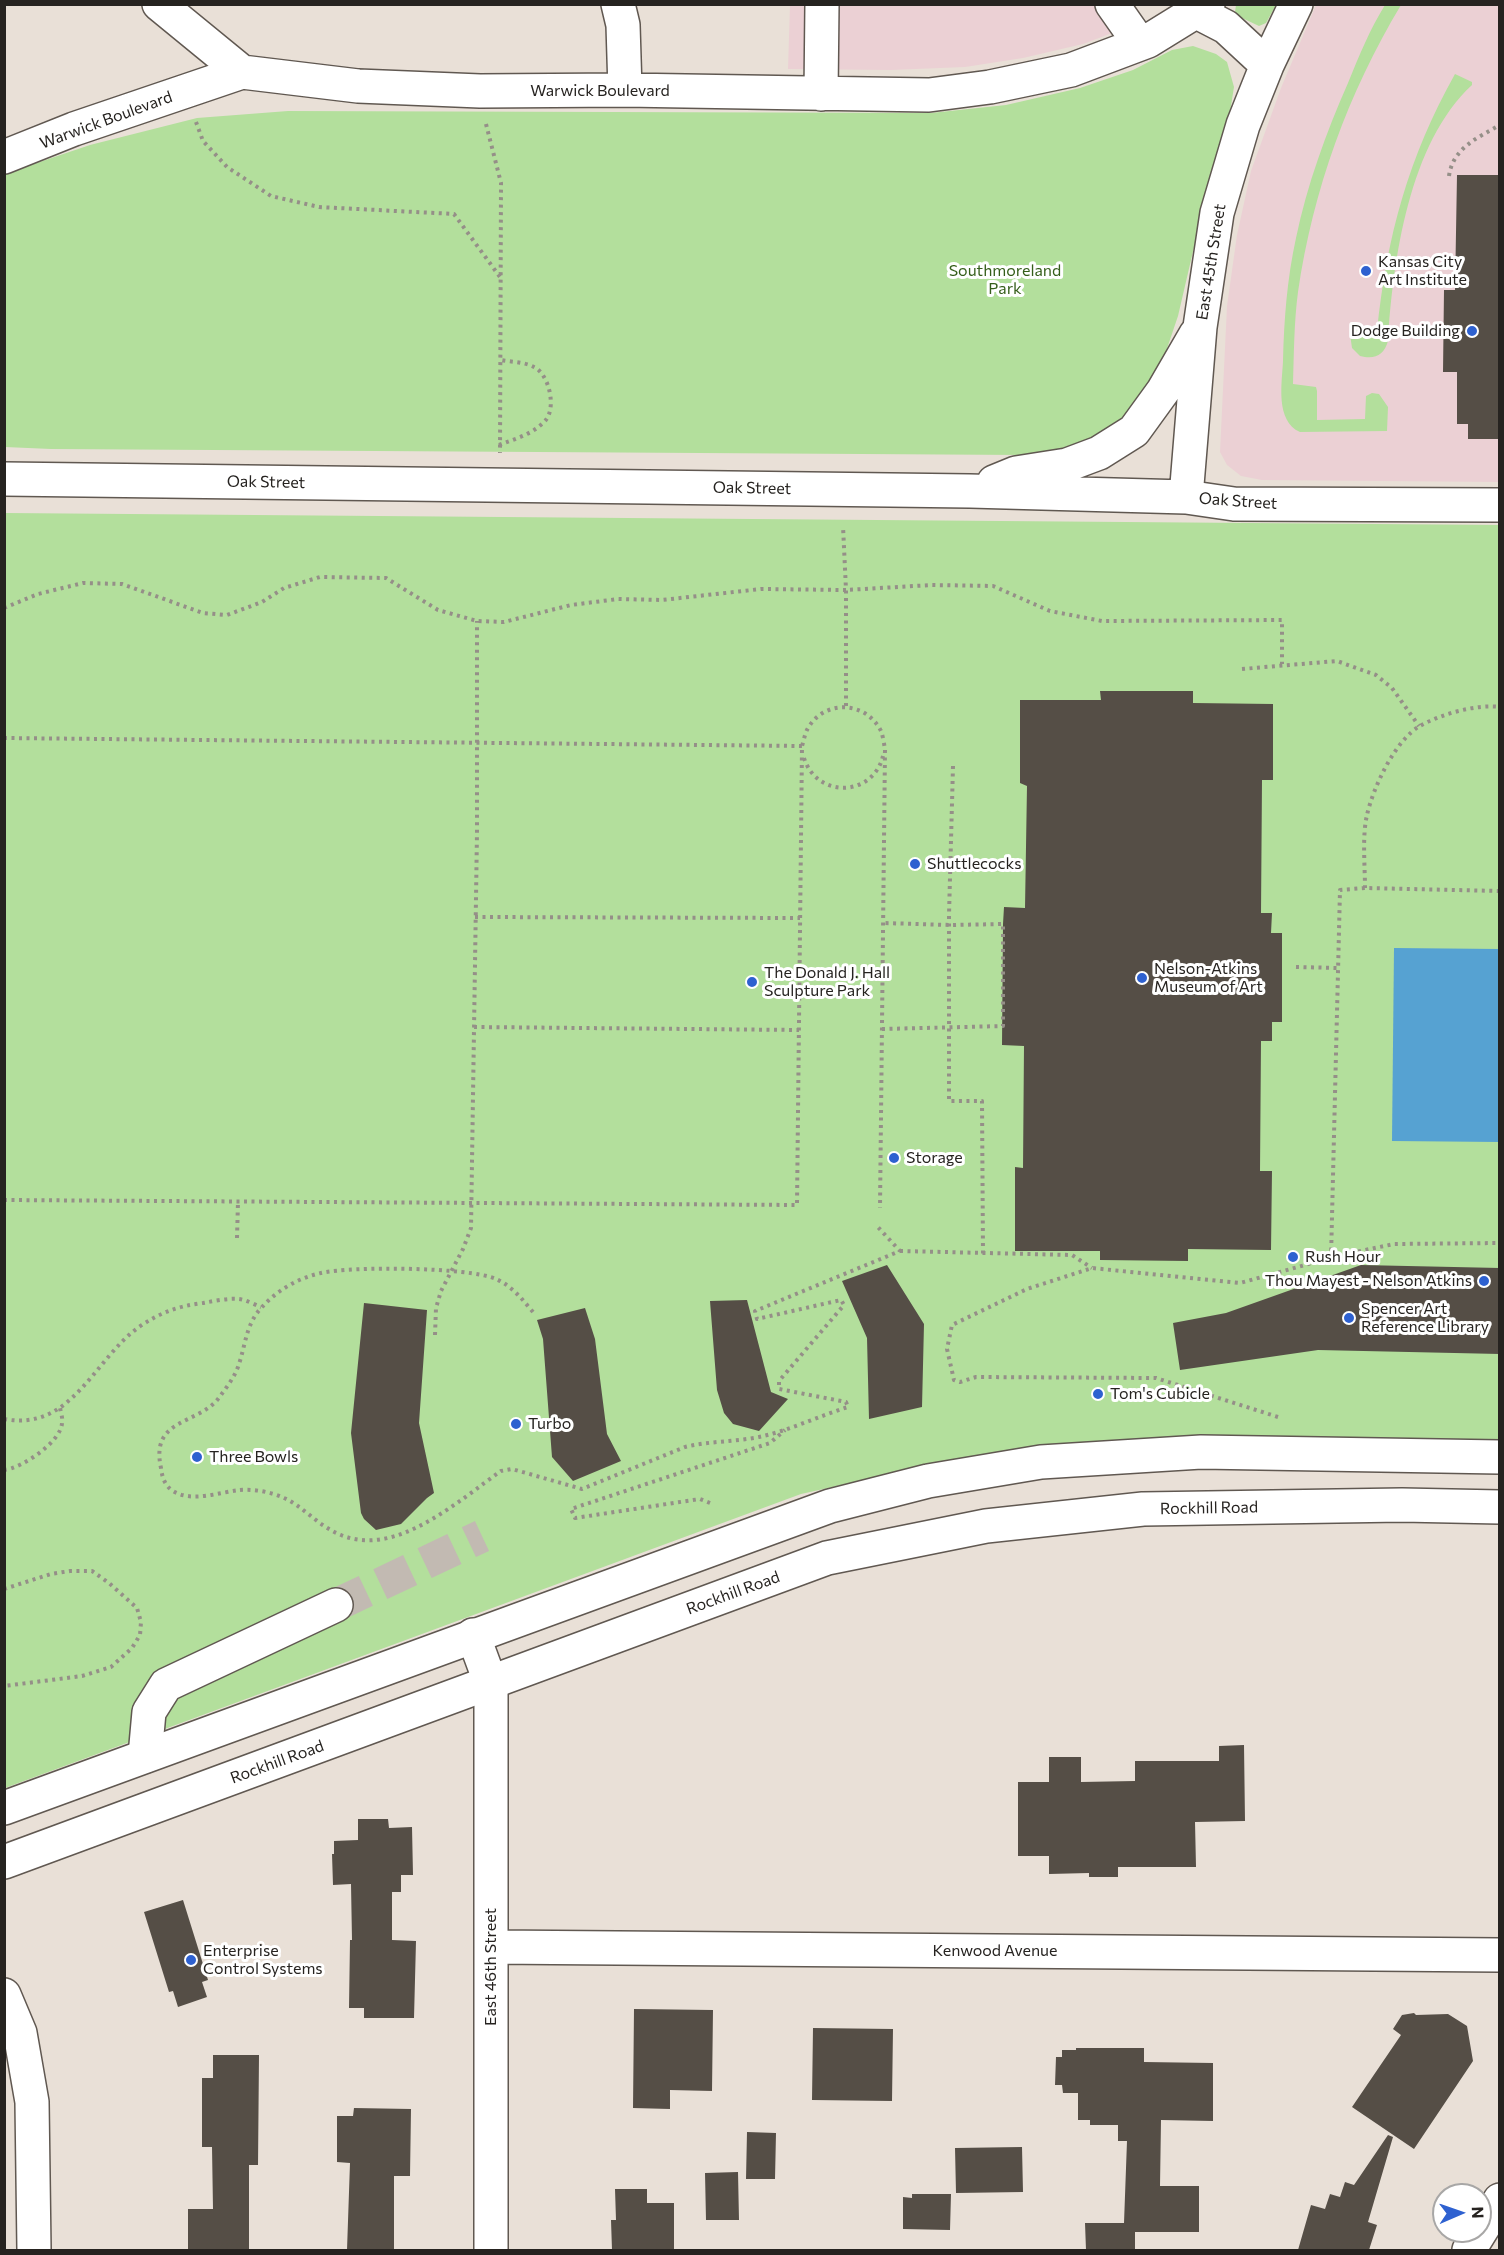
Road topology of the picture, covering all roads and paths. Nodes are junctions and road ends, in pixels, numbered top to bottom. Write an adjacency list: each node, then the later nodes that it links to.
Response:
1 (159, 4): 9 (street)
2 (618, 4): 10 (street)
3 (822, 4): 13 (street)
4 (1112, 4): 7 (street)
5 (1296, 4): 8 (street, East 45th Street)
6 (1202, 8): 7 (street, Warwick Boulevard); 8 (street, Warwick Boulevard)
7 (1140, 44): 13 (street, Warwick Boulevard)
8 (1267, 65): 18 (street, East 45th Street)
9 (242, 72): 11 (street, Warwick Boulevard); 12 (street, Warwick Boulevard)
10 (625, 90): 11 (street, Warwick Boulevard); 13 (street, Warwick Boulevard)
11 (480, 91): 17 (path)
12 (184, 92): 15 (street, Warwick Boulevard); 17 (path)
13 (821, 94)
14 (1500, 125): 16 (path)
15 (4, 157)
16 (1449, 176)
17 (501, 277): 19 (path)
18 (1200, 327): 21 (street); 22 (street, East 45th Street)
19 (501, 360): 19 (path)
20 (4, 479): 21 (street, Oak Street)
21 (970, 491): 22 (street, Oak Street)
22 (1186, 496): 23 (street, Oak Street)
23 (1500, 505)
24 (843, 526): 25 (path)
25 (846, 590): 27 (path); 28 (path); 30 (path)
26 (4, 608): 27 (path)
27 (477, 621): 34 (path)
28 (1282, 664): 29 (path); 32 (path)
29 (1242, 669)
30 (846, 706): 35 (path); 36 (path)
31 (1500, 707): 32 (path)
32 (1419, 726): 38 (path)
33 (4, 738): 34 (path)
34 (477, 742): 35 (path); 40 (path)
35 (802, 746): 36 (path); 41 (path)
36 (885, 749): 42 (path)
37 (953, 766): 43 (path)
38 (1365, 888): 39 (path); 45 (path)
39 (1500, 891)
40 (476, 916): 41 (path); 46 (path)
41 (800, 918): 49 (path)
42 (883, 923): 43 (path); 48 (path)
43 (950, 925): 47 (path); 47 (path)
44 (1296, 967): 45 (path)
45 (1338, 968): 59 (path)
46 (474, 1027): 49 (path); 52 (path)
47 (949, 1028): 48 (path); 58 (path)
48 (882, 1029): 53 (path)
49 (799, 1030): 52 (path)
50 (4, 1200): 51 (path)
51 (238, 1202): 52 (path); 55 (path)
52 (472, 1203): 61 (path)
53 (880, 1208)
54 (876, 1225): 57 (path)
55 (237, 1238)
56 (1500, 1243): 59 (path)
57 (900, 1251): 58 (path); 68 (path)
58 (983, 1254): 60 (path)
59 (1330, 1258): 60 (path)
60 (1092, 1268): 66 (path)
61 (451, 1271): 62 (path); 63 (path); 64 (path)
62 (261, 1307): 65 (path); 68 (path)
63 (533, 1312)
64 (435, 1335)
65 (60, 1408): 67 (path); 70 (path)
66 (1278, 1417)
67 (4, 1419)
68 (787, 1428): 71 (path)
69 (1500, 1457): 75 (street)
70 (4, 1470)
71 (710, 1503)
72 (1500, 1507): 76 (street, Rockhill Road)
73 (4, 1589): 77 (path)
74 (336, 1605): 78 (street)
75 (473, 1635): 76 (street); 78 (street)
76 (491, 1683): 80 (street, Rockhill Road); 81 (street, East 46th Street)
77 (4, 1686)
78 (146, 1756): 79 (street)
79 (4, 1808)
80 (4, 1862)
81 (491, 1947): 82 (street, Kenwood Avenue); 86 (street, East 46th Street)
82 (1500, 1955)
83 (4, 1995): 85 (street)
84 (1500, 2200): 87 (street)
85 (34, 2250)
86 (491, 2250)
87 (1469, 2250)

